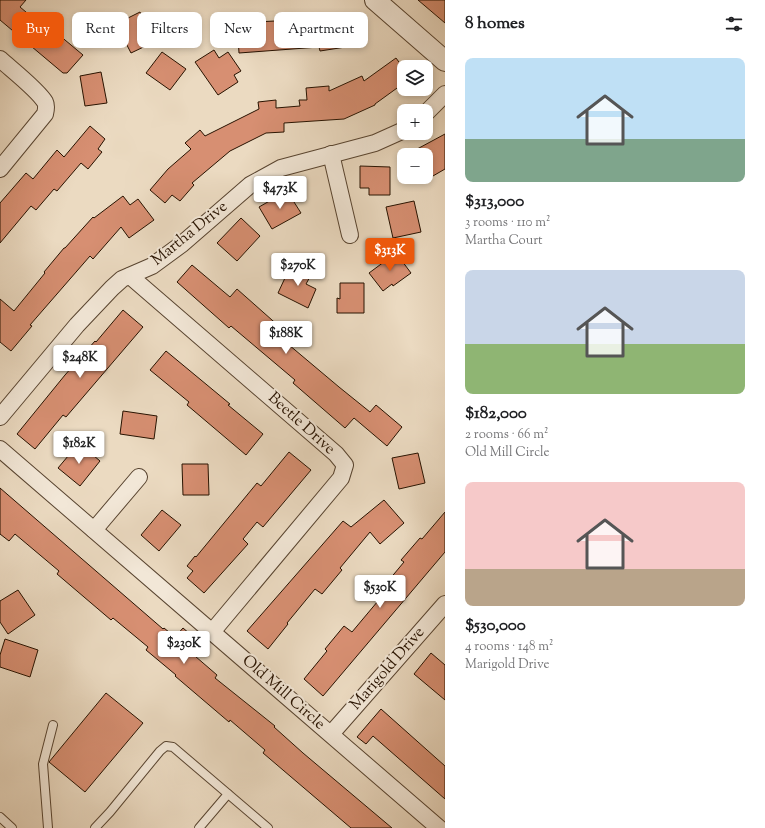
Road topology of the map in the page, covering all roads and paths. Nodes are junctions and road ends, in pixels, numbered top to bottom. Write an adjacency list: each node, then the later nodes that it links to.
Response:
1 (375, 0): 3 (street)
2 (0, 59): 8 (street)
3 (445, 61)
4 (445, 94): 5 (street)
5 (433, 106)
6 (397, 133): 7 (street, Martha Drive)
7 (331, 154): 9 (street); 10 (street, Martha Drive)
8 (0, 169)
9 (350, 235)
10 (130, 276): 11 (street, Martha Drive); 16 (street, Beetle Drive)
11 (0, 417)
12 (0, 449): 14 (street, Old Mill Circle)
13 (139, 477): 14 (street)
14 (94, 530): 16 (street, Old Mill Circle)
15 (442, 612): 18 (street, Marigold Drive)
16 (212, 632): 18 (street, Old Mill Circle)
17 (52, 725): 22 (lane)
18 (331, 734): 26 (street, Old Mill Circle)
19 (228, 794): 23 (lane); 24 (lane); 25 (lane)
20 (0, 817): 21 (lane)
21 (12, 828)
22 (48, 828)
23 (95, 828)
24 (199, 828)
25 (268, 828)
26 (439, 828)

